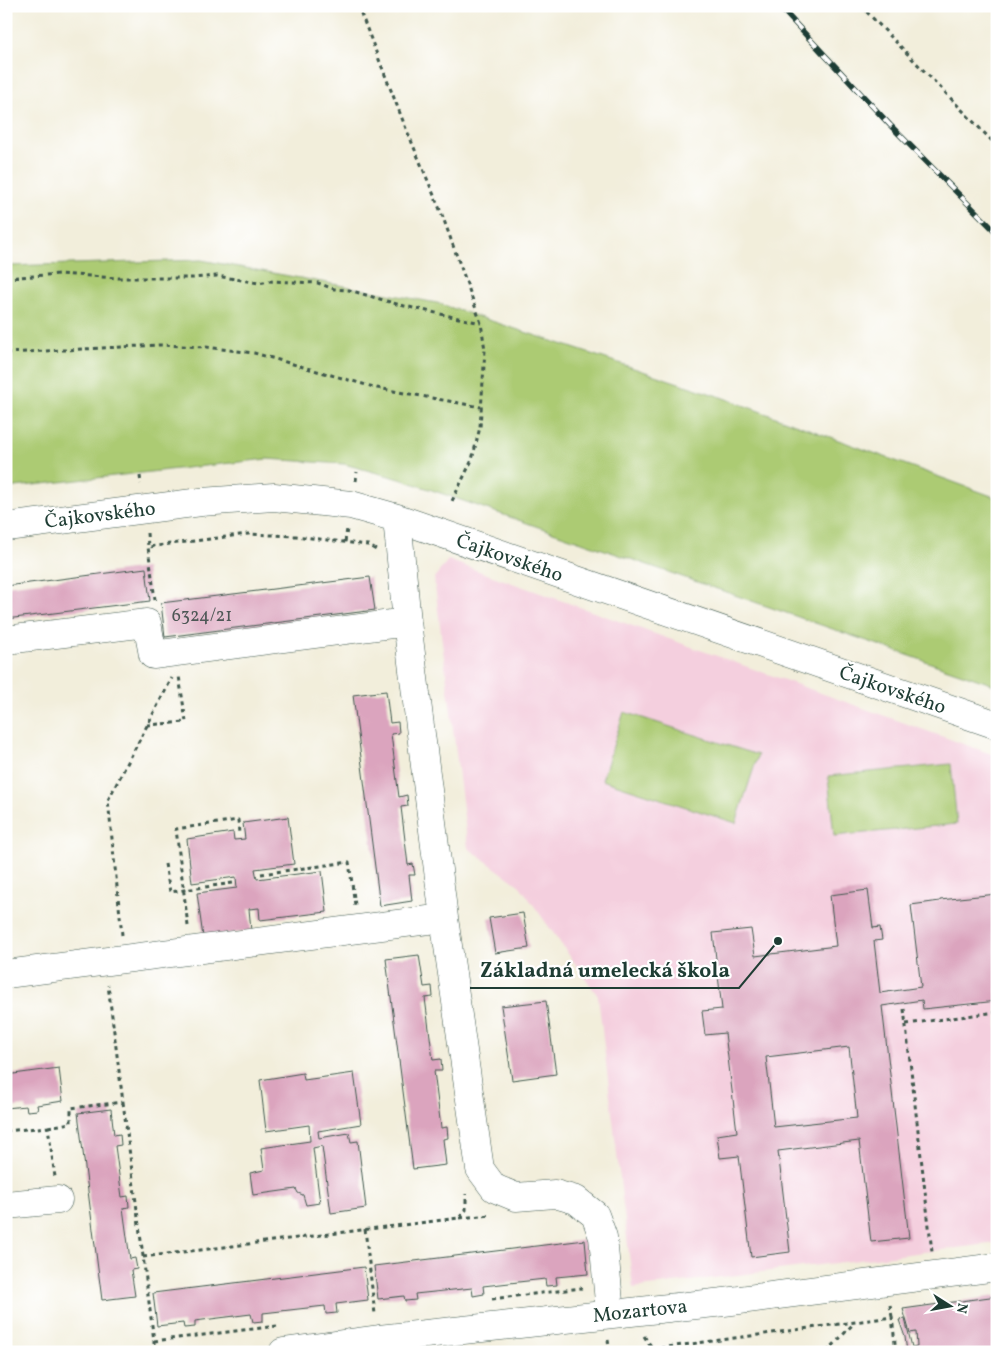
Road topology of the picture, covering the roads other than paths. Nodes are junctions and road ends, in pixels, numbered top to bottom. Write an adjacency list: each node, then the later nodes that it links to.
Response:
1 (397, 518): 2 (street, Čajkovského); 3 (street); 5 (street, Čajkovského)
2 (6, 527)
3 (407, 622): 4 (street); 6 (street)
4 (6, 640)
5 (997, 726)
6 (444, 918): 7 (street); 11 (street)
7 (6, 974)
8 (58, 1200): 9 (street)
9 (6, 1206)
10 (997, 1267): 11 (street, Mozartova)
11 (612, 1330): 12 (street, Mozartova)
12 (281, 1339)

